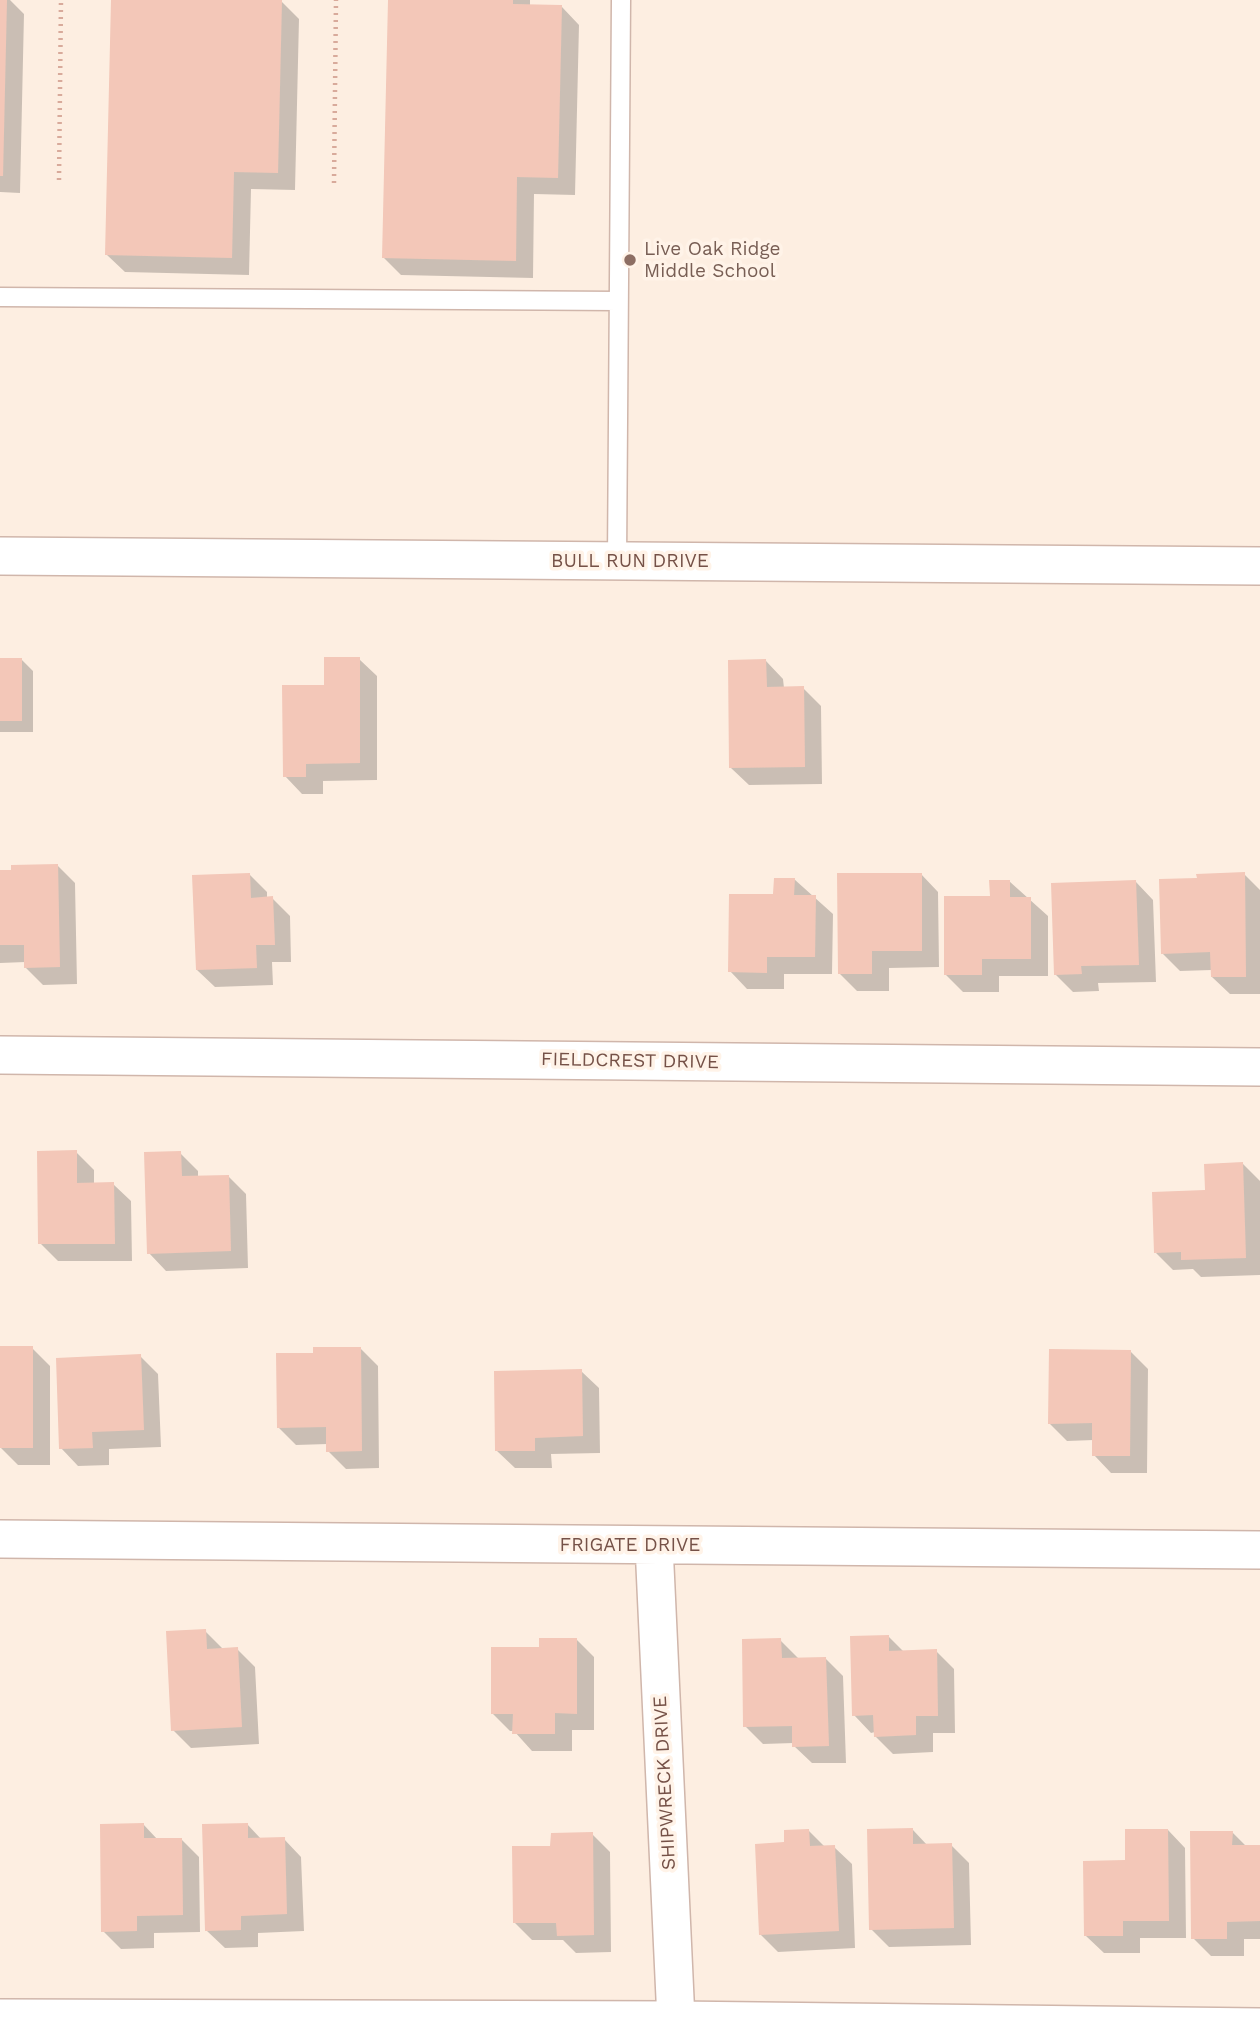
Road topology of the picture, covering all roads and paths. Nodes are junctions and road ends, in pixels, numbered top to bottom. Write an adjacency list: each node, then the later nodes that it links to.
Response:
1 (61, 0): 4 (path)
2 (336, 0): 5 (path)
3 (621, 0): 7 (lane)
4 (59, 180)
5 (334, 183)
6 (0, 297): 7 (lane)
7 (618, 301): 9 (lane)
8 (0, 556): 9 (street, BULL RUN DRIVE)
9 (617, 561): 10 (street, BULL RUN DRIVE)
10 (1260, 566)
11 (0, 1055): 12 (street, FIELDCREST DRIVE)
12 (1260, 1066)
13 (0, 1539): 14 (street, FRIGATE DRIVE)
14 (653, 1545): 15 (street, FRIGATE DRIVE); 17 (street, SHIPWRECK DRIVE)
15 (1260, 1550)
16 (0, 2018): 17 (street)
17 (676, 2020): 18 (street)
18 (1260, 2027)

